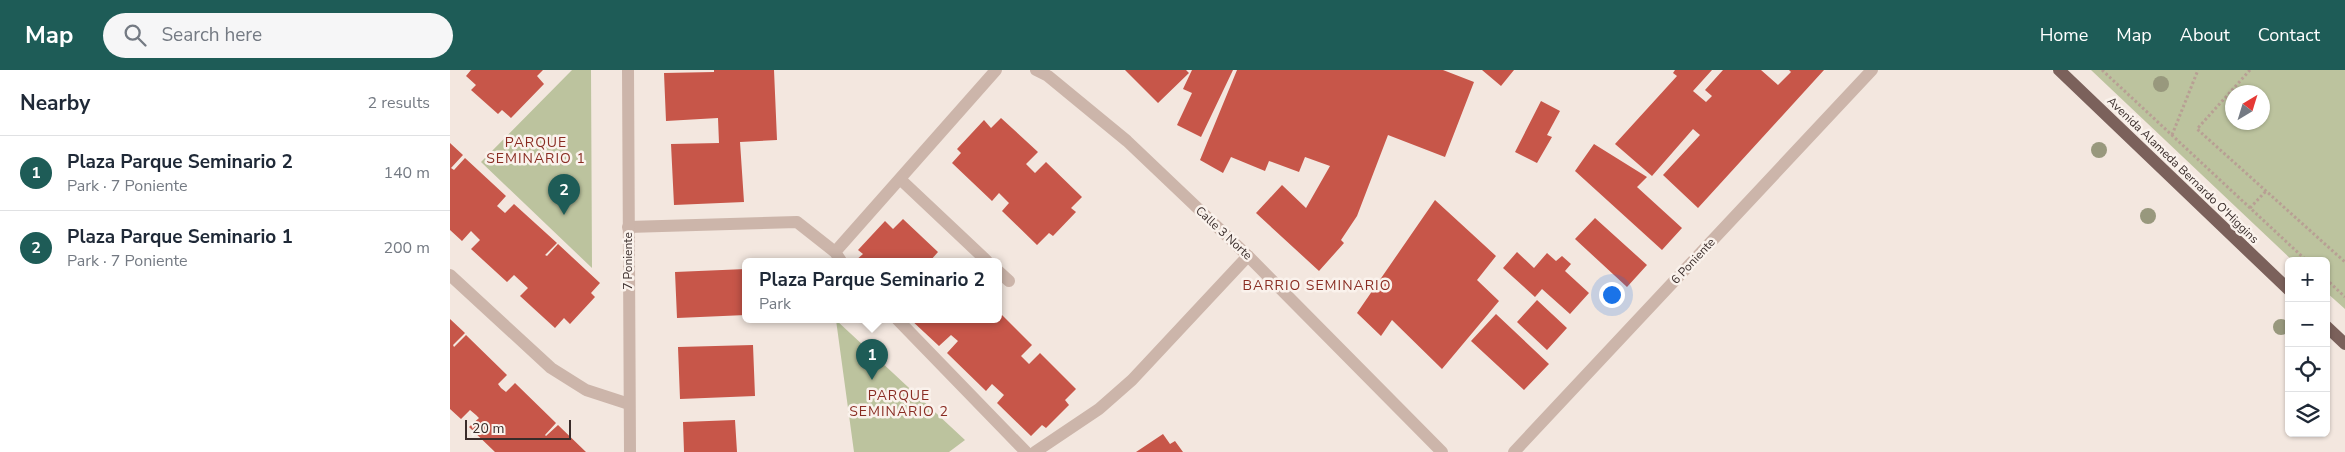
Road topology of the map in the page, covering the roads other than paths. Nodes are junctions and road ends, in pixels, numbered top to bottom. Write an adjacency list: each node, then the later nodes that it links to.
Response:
1 (628, 70): 7 (street, 7 Poniente)
2 (996, 70): 6 (street)
3 (1036, 70): 8 (street, Calle 3 Norte)
4 (1872, 70): 23 (street, 6 Poniente)
5 (2059, 70): 14 (main road, Avenida Alameda Bernardo O'Higgins)
6 (900, 179): 9 (street); 10 (street)
7 (628, 226): 9 (street); 18 (street, 7 Poniente)
8 (1248, 256): 21 (street); 22 (street, Calle 3 Norte)
9 (838, 257)
10 (984, 258)
11 (450, 275): 18 (street)
12 (1002, 275): 13 (street)
13 (1009, 281)
14 (2285, 286)
15 (900, 323): 20 (street)
16 (2330, 330): 17 (main road)
17 (2345, 344)
18 (629, 404): 19 (street, 7 Poniente)
19 (630, 452)
20 (1026, 452)
21 (1034, 452)
22 (1442, 452)
23 (1514, 452)

